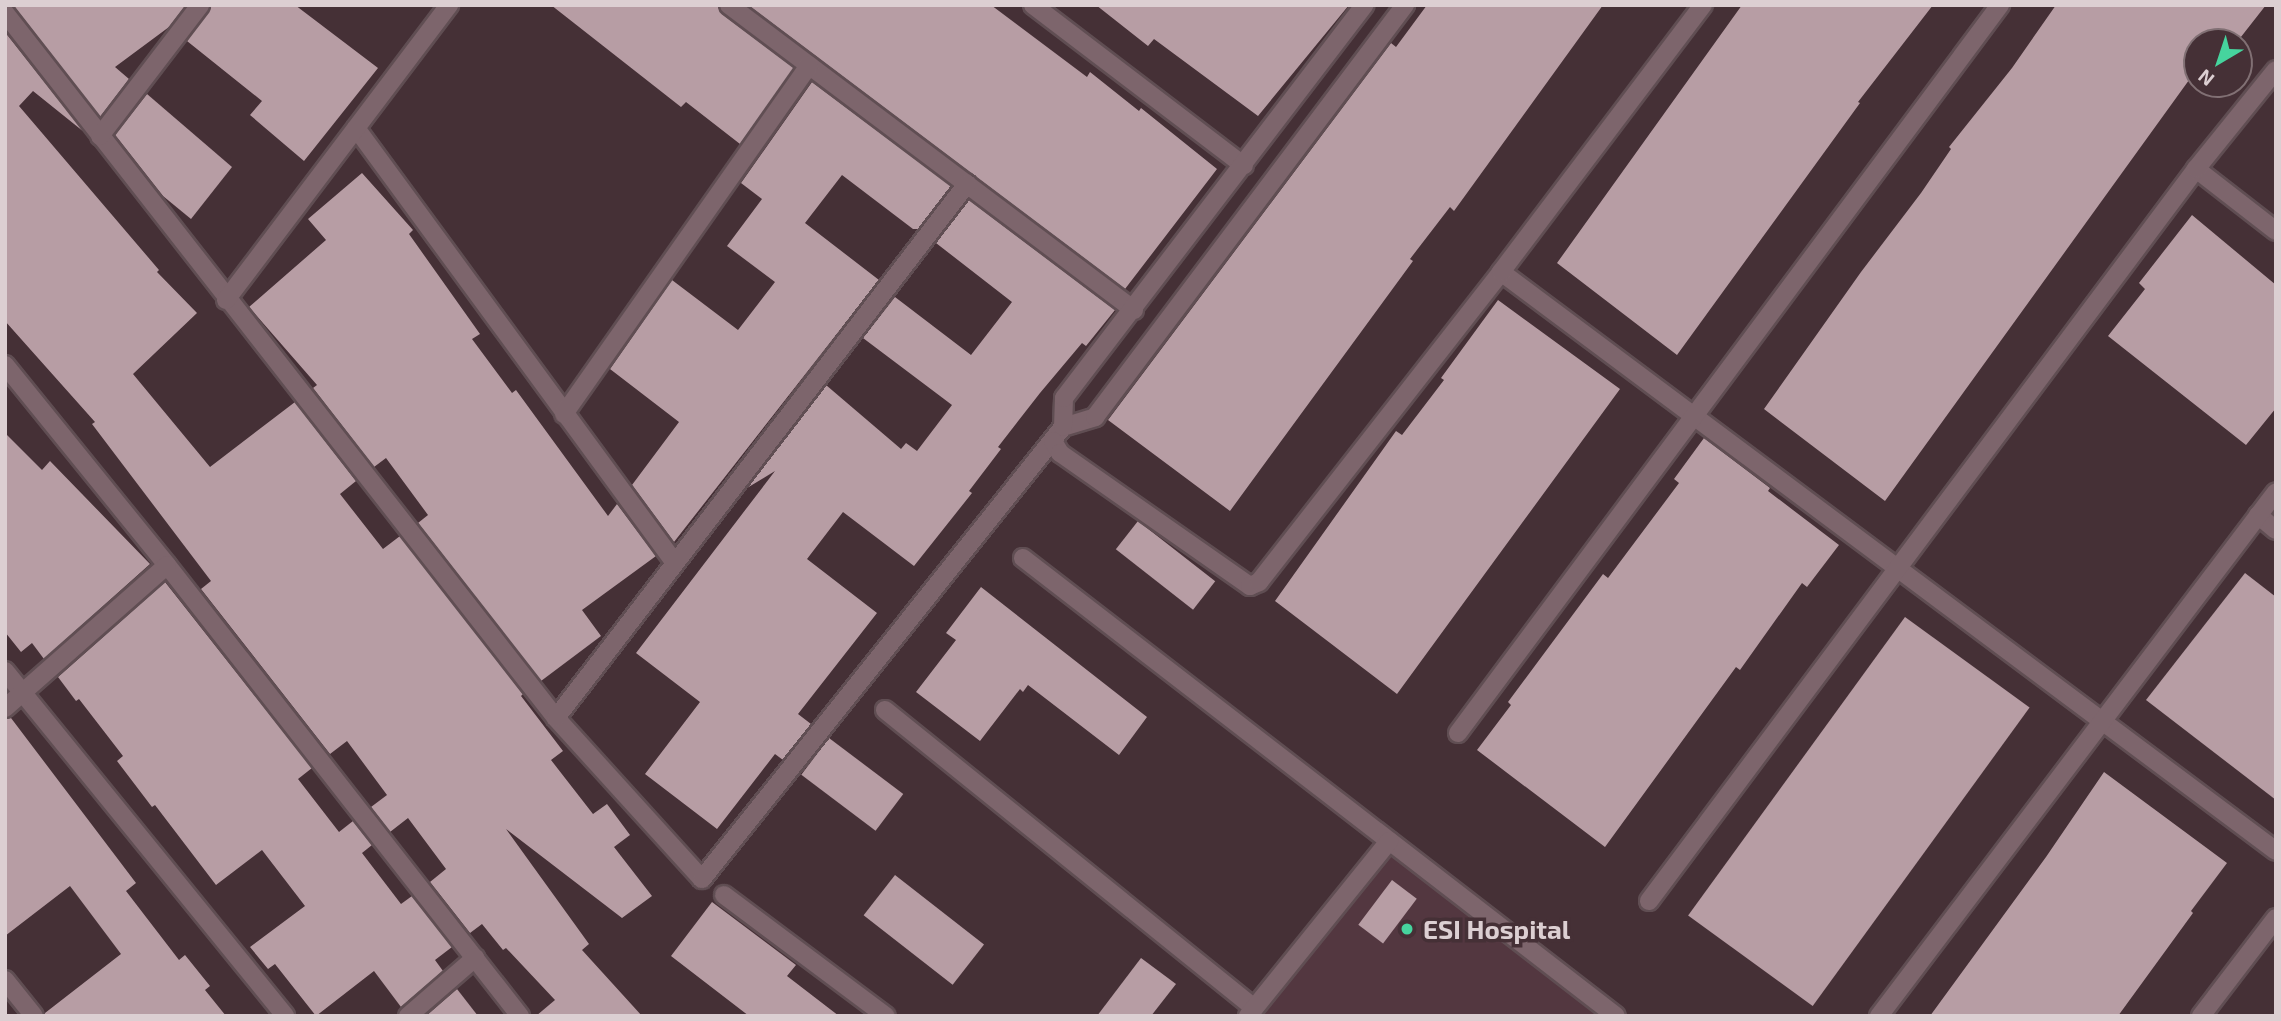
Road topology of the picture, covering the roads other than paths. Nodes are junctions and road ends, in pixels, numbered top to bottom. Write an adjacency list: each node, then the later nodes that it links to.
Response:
1 (200, 5): 13 (street)
2 (449, 5): 12 (street)
3 (729, 5): 10 (street)
4 (1033, 5): 14 (street)
5 (1366, 5): 14 (street)
6 (1405, 5): 24 (street)
7 (1703, 5): 18 (street)
8 (2000, 5): 23 (street)
9 (5, 12): 13 (street)
10 (809, 66): 16 (street); 22 (street)
11 (2276, 70): 15 (street)
12 (356, 128): 19 (street); 22 (street)
13 (100, 136): 19 (street)
14 (1244, 166): 20 (street)
15 (2196, 169): 17 (street); 31 (street)
16 (967, 184): 20 (street); 29 (street)
17 (2276, 231)
18 (1501, 272): 23 (street); 24 (street)
19 (226, 299): 36 (street)
20 (1134, 310): 24 (street)
21 (5, 365): 30 (street)
22 (564, 414): 29 (street)
23 (1694, 416): 31 (street); 38 (street)
24 (1058, 434): 36 (street)
25 (2276, 492): 26 (street)
26 (2258, 515): 27 (street); 37 (street)
27 (2276, 530)
28 (1023, 558): 39 (street)
29 (675, 564): 36 (street)
30 (167, 565): 33 (street); 44 (street)
31 (1898, 568): 37 (street); 42 (street)
32 (5, 671): 33 (street)
33 (23, 693): 34 (street); 48 (street)
34 (5, 708)
35 (885, 710): 46 (street)
36 (556, 718)
37 (2103, 721): 40 (street); 53 (street)
38 (1458, 733)
39 (1389, 841): 46 (street); 52 (street)
40 (2276, 851)
41 (724, 895): 51 (street)
42 (1649, 901)
43 (2276, 918): 54 (street)
44 (475, 958): 49 (street); 50 (street)
45 (5, 980): 47 (street)
46 (1251, 1012)
47 (34, 1016)
48 (285, 1016)
49 (408, 1016)
50 (520, 1016)
51 (886, 1016)
52 (1616, 1016)
53 (1879, 1016)
54 (2201, 1016)

